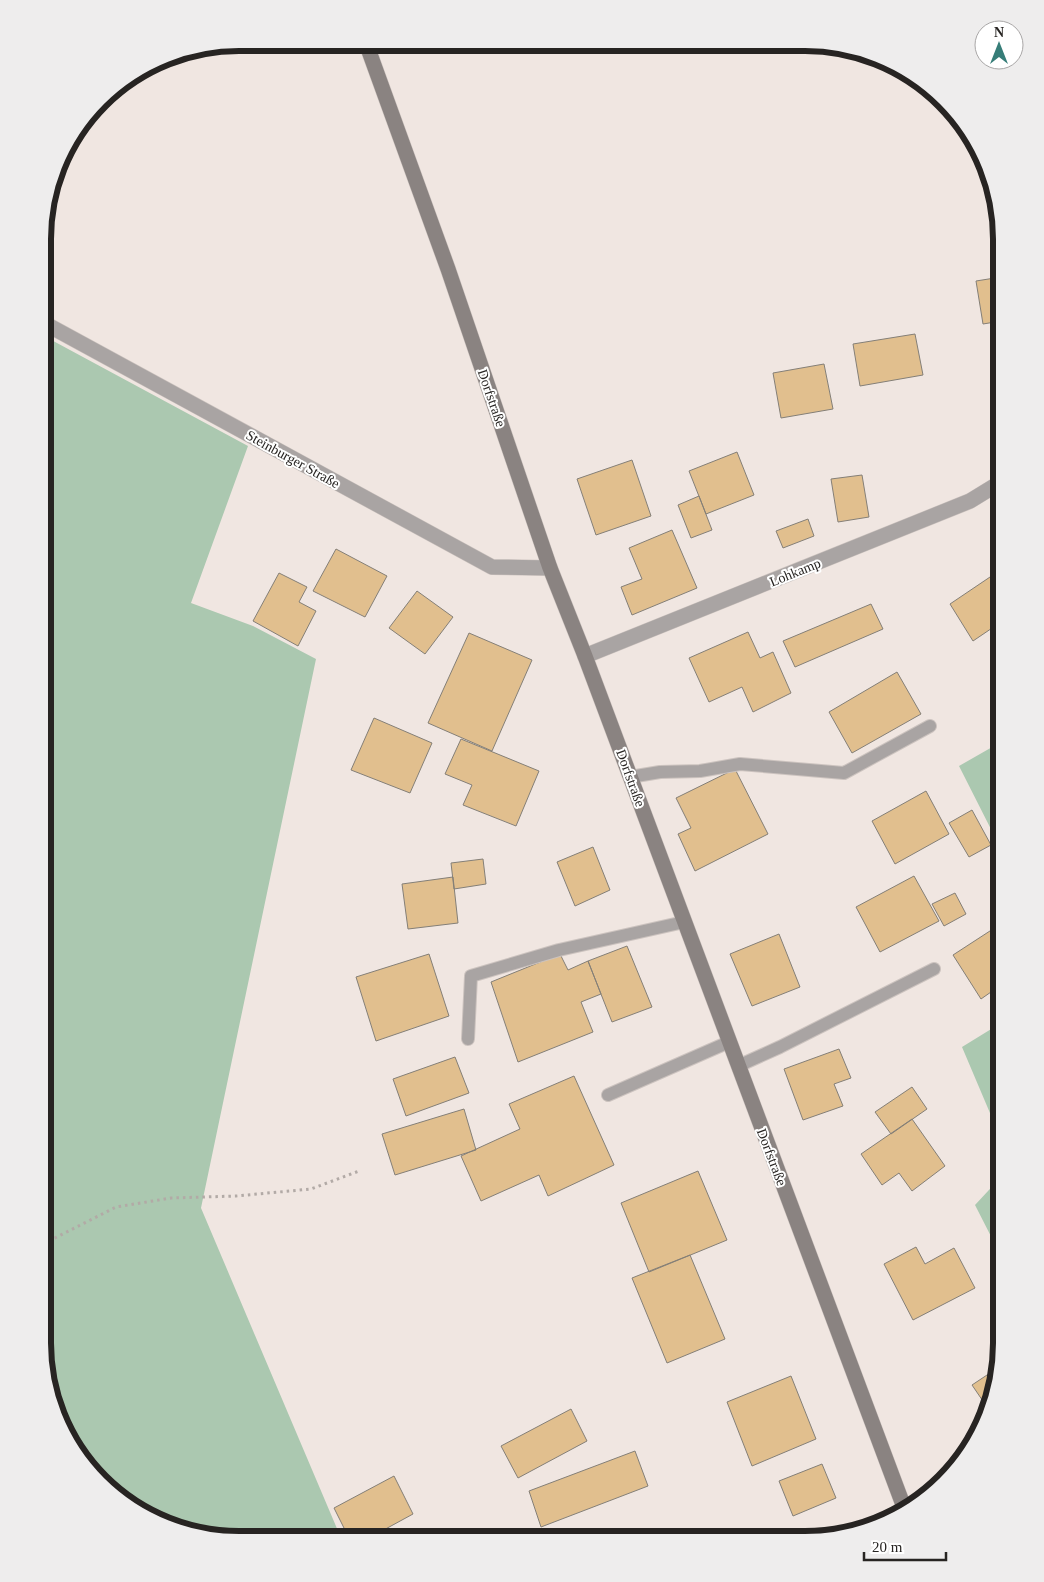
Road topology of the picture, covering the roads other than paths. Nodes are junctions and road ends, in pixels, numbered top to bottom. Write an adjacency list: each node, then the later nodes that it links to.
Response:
1 (369, 51): 4 (street, Dorfstraße)
2 (51, 327): 4 (street, Steinburger Straße)
3 (993, 487): 5 (street, Lohkamp)
4 (550, 568): 5 (street, Dorfstraße)
5 (585, 656): 7 (street, Dorfstraße)
6 (930, 726): 7 (lane)
7 (630, 778): 8 (street, Dorfstraße)
8 (684, 922): 10 (lane); 11 (street, Dorfstraße)
9 (934, 969): 12 (lane)
10 (468, 1039)
11 (729, 1042): 12 (street, Dorfstraße); 13 (lane)
12 (738, 1066): 14 (street, Dorfstraße)
13 (608, 1095)
14 (903, 1504)

